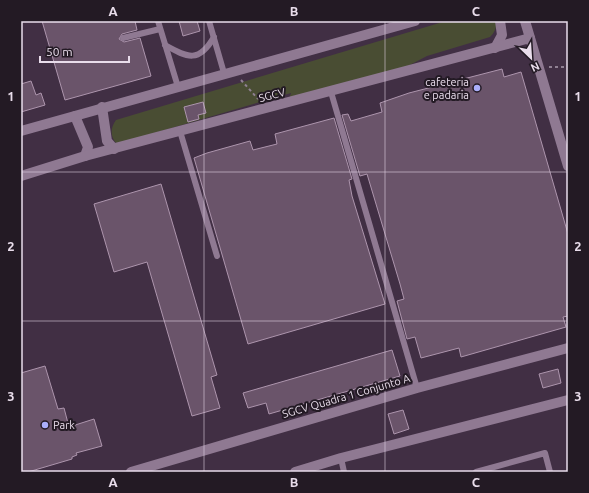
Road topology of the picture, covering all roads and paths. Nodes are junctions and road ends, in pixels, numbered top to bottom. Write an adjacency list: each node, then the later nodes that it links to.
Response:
1 (158, 21): 6 (lane)
2 (209, 21): 7 (lane)
3 (415, 21): 14 (street)
4 (500, 21): 11 (street)
5 (525, 21): 9 (street)
6 (160, 29): 8 (lane); 10 (lane)
7 (214, 37): 10 (lane); 14 (lane)
8 (123, 38)
9 (530, 38): 11 (street, SGCV); 12 (street)
10 (165, 45): 15 (lane)
11 (495, 48): 16 (street, SGCV)
12 (538, 66): 13 (path); 24 (street)
13 (568, 67)
14 (229, 72): 15 (street); 18 (path)
15 (178, 87): 17 (street)
16 (331, 92): 18 (street, SGCV); 28 (lane)
17 (102, 107): 19 (street); 22 (street)
18 (267, 109): 21 (street, SGCV)
19 (75, 116): 20 (street); 23 (street)
20 (21, 131)
21 (180, 132): 22 (street, SGCV); 26 (lane)
22 (114, 149): 23 (street, SGCV)
23 (85, 156): 25 (street, SGCV)
24 (568, 166)
25 (21, 176)
26 (216, 256)
27 (568, 348): 28 (street, SGCV Quadra 1 Conjunto A)
28 (417, 388): 31 (street, SGCV Quadra 1 Conjunto A)
29 (568, 400): 30 (street)
30 (341, 458): 33 (street); 34 (lane)
31 (158, 468): 32 (street, SGCV Quadra 1 Conjunto A)
32 (133, 472)
33 (295, 472)
34 (344, 472)
35 (476, 472): 36 (lane)
36 (550, 472)

